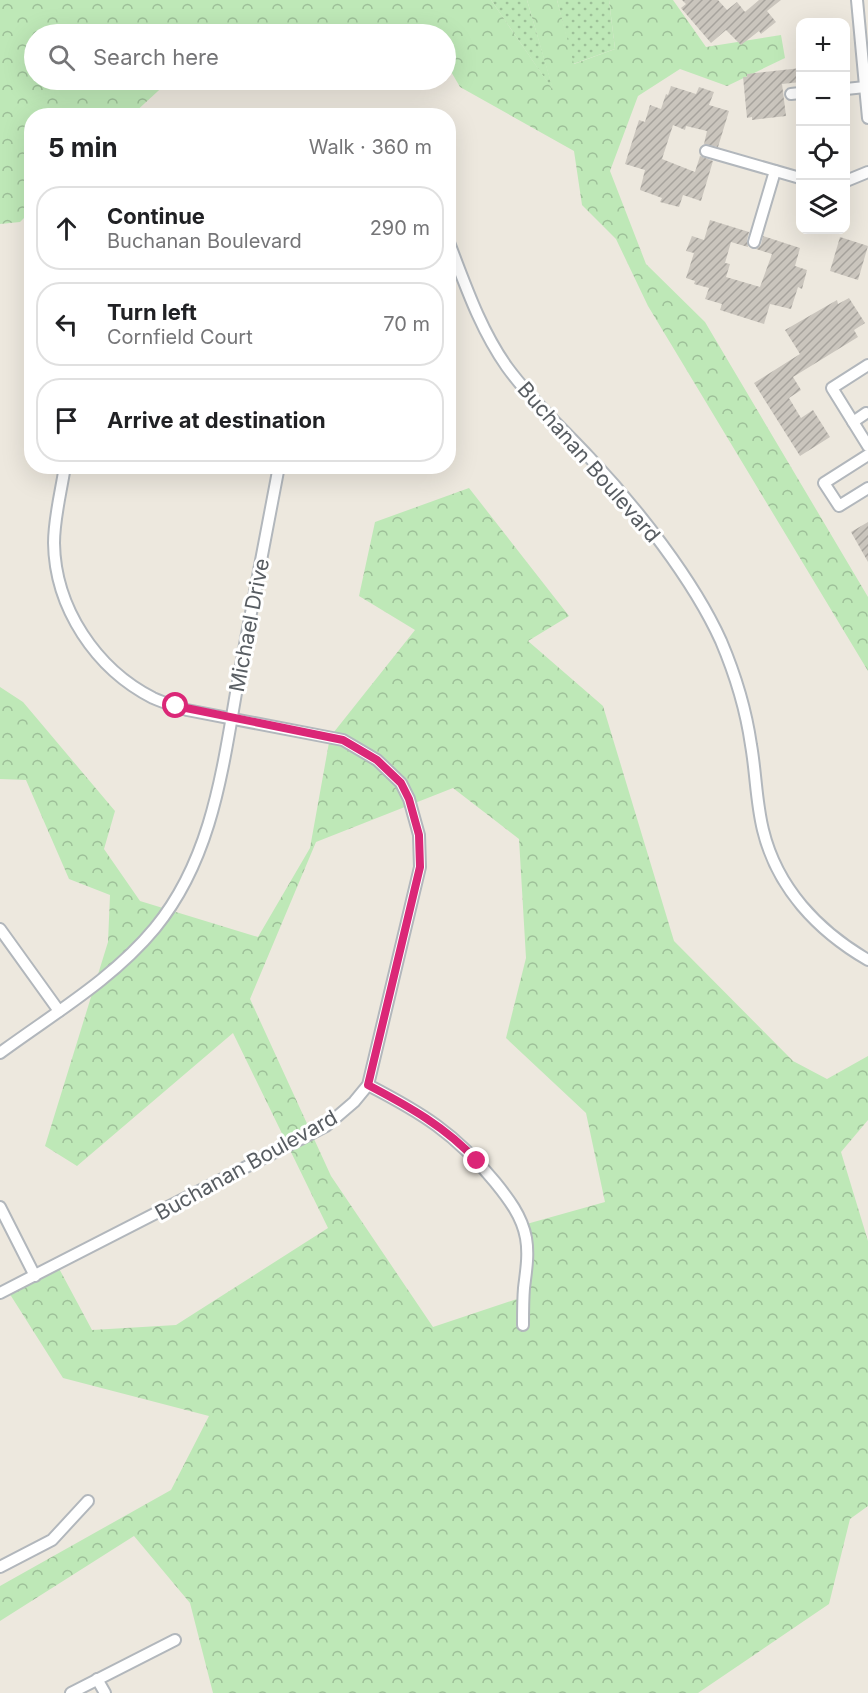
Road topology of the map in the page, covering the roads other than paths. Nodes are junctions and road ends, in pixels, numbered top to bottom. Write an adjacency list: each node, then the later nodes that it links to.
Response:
1 (857, 0): 2 (street)
2 (865, 87): 3 (street); 4 (street)
3 (850, 89)
4 (868, 118)
5 (706, 151): 6 (street)
6 (775, 171): 8 (street); 10 (street)
7 (868, 172): 9 (street)
8 (796, 177)
9 (848, 180)
10 (754, 242)
11 (456, 260): 12 (street, Buchanan Boulevard)
12 (460, 270): 13 (street); 24 (street, Buchanan Boulevard)
13 (456, 272)
14 (868, 365): 16 (street)
15 (867, 410): 16 (street)
16 (853, 422): 17 (street)
17 (868, 446)
18 (868, 455): 21 (street)
19 (64, 474): 22 (street, Buchanan Boulevard)
20 (277, 474): 22 (street, Michael Drive)
21 (868, 488)
22 (231, 719): 25 (street, Michael Drive); 27 (street, Buchanan Boulevard)
23 (0, 929): 25 (street)
24 (868, 960)
25 (58, 1011): 26 (street, Michael Drive)
26 (0, 1053)
27 (368, 1085): 29 (street, Buchanan Boulevard); 31 (street)
28 (0, 1207): 29 (street)
29 (35, 1276): 30 (street, Buchanan Boulevard)
30 (0, 1293)
31 (522, 1325)
32 (88, 1501): 33 (street)
33 (0, 1567)
34 (175, 1640): 35 (street)
35 (98, 1679): 36 (street); 37 (street)
36 (71, 1693)
37 (105, 1693)

